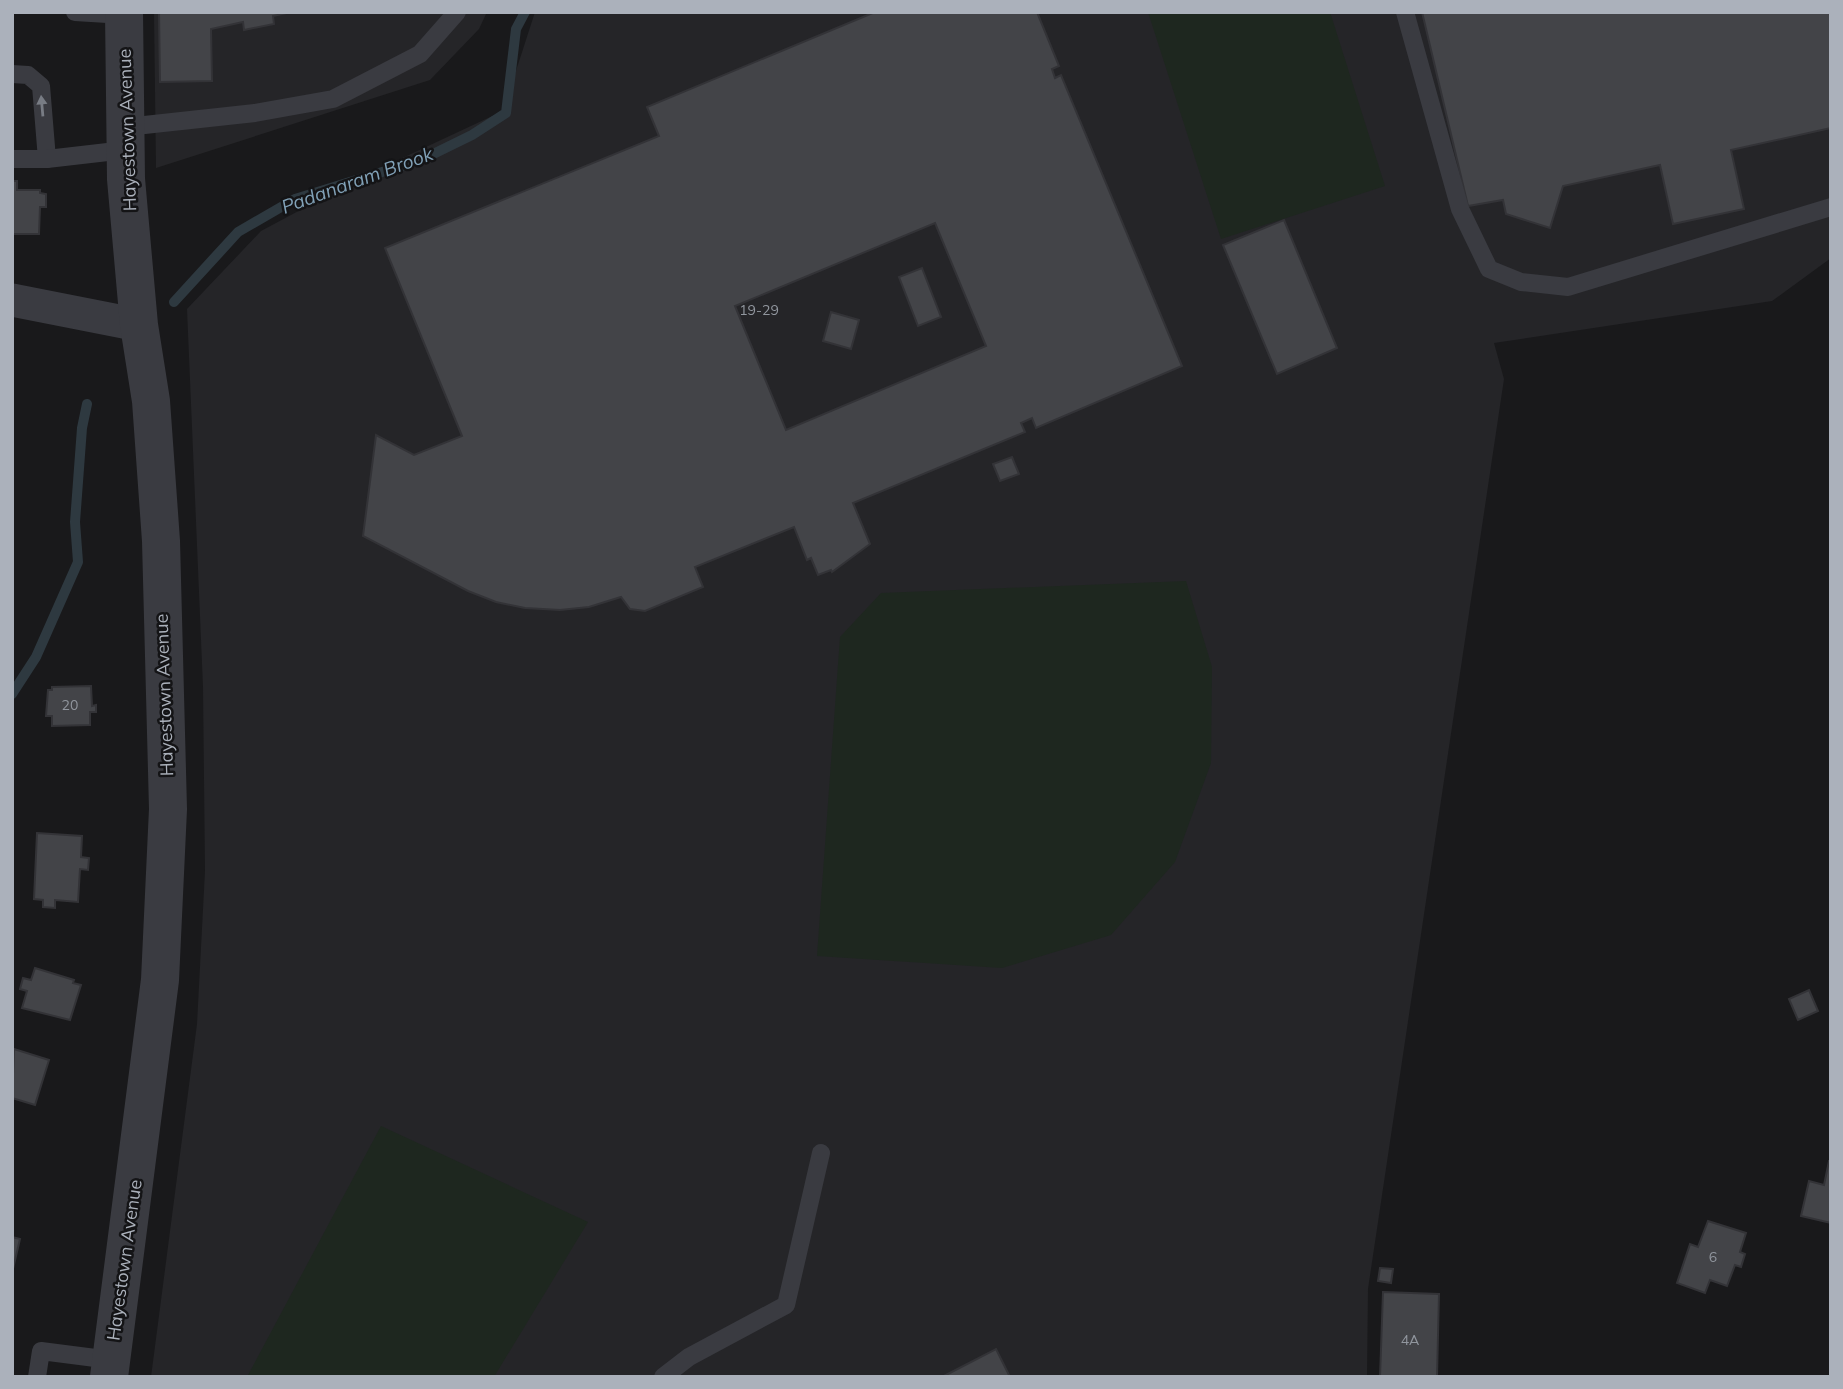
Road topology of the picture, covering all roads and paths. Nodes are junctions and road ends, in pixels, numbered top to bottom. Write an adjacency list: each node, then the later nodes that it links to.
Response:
1 (75, 12): 4 (lane)
2 (457, 12): 6 (lane)
3 (1405, 12): 9 (lane)
4 (124, 14): 6 (street, Hayestown Avenue)
5 (12, 75): 8 (lane, one-way to 5)
6 (126, 138): 8 (lane); 11 (street, Hayestown Avenue)
7 (12, 159): 8 (lane)
8 (47, 159)
9 (1831, 207)
10 (12, 300): 11 (street)
11 (139, 325): 13 (street, Hayestown Avenue)
12 (821, 1153): 15 (lane)
13 (110, 1368): 14 (lane)
14 (37, 1377)
15 (663, 1377)

